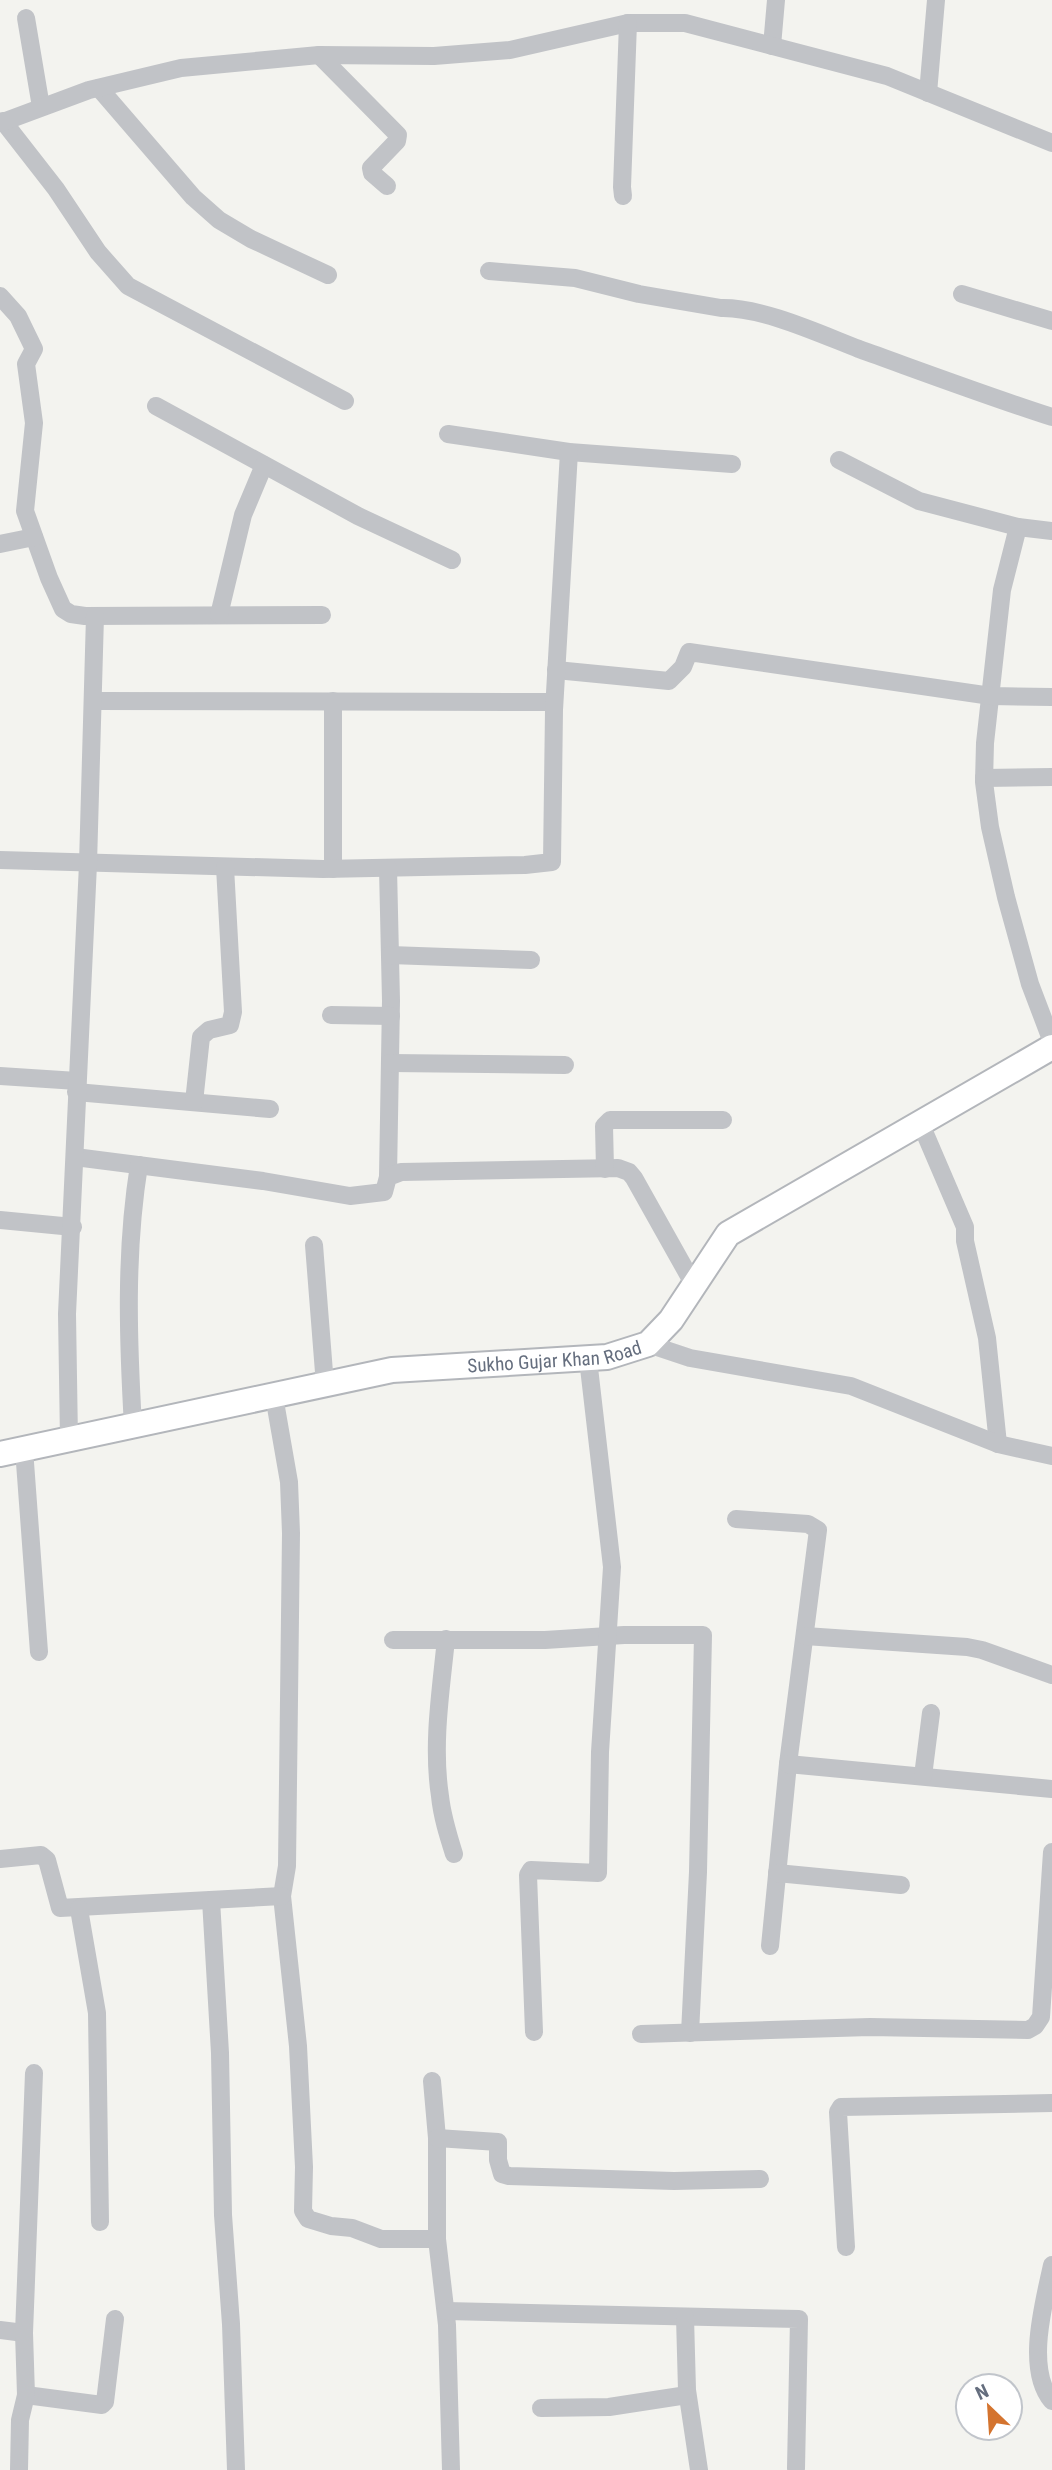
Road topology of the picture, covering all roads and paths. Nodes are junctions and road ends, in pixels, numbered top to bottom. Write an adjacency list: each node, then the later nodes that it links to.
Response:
1 (776, 0): 5 (street)
2 (936, 0): 8 (street)
3 (26, 18): 9 (street)
4 (628, 23): 5 (street); 6 (street); 13 (street)
5 (772, 46): 8 (street)
6 (319, 55): 7 (street); 12 (street)
7 (99, 88): 9 (street); 15 (street)
8 (928, 93): 11 (street)
9 (41, 107): 10 (street)
10 (2, 122): 19 (street)
11 (1052, 143)
12 (387, 186)
13 (624, 196)
14 (489, 271): 21 (street)
15 (328, 275)
16 (962, 294): 18 (street)
17 (0, 296): 29 (street)
18 (1052, 321)
19 (345, 401)
20 (156, 406): 26 (street)
21 (1052, 416)
22 (448, 434): 23 (street)
23 (569, 452): 25 (street); 35 (street)
24 (839, 460): 27 (street)
25 (732, 464)
26 (264, 465): 31 (street); 32 (street)
27 (1018, 527): 28 (street); 36 (street)
28 (1052, 531)
29 (34, 537): 30 (street); 34 (street)
30 (0, 544)
31 (452, 560)
32 (219, 615): 33 (street); 34 (street)
33 (322, 615)
34 (95, 616): 38 (street)
35 (556, 670): 36 (street); 40 (street)
36 (991, 696): 37 (street); 42 (street)
37 (1052, 697)
38 (93, 701): 39 (street); 44 (street)
39 (333, 701): 40 (street); 47 (street)
40 (554, 702): 46 (street)
41 (1052, 777): 42 (street)
42 (984, 778): 52 (street)
43 (0, 860): 44 (street)
44 (88, 864): 45 (street); 56 (street)
45 (225, 867): 47 (street); 57 (street)
46 (388, 868): 47 (street); 48 (street)
47 (333, 869)
48 (390, 955): 49 (street); 51 (street)
49 (531, 960)
50 (331, 1015): 51 (street)
51 (391, 1016): 53 (street)
52 (1052, 1044): 60 (main road, Sukho Gujar Khan Road)
53 (390, 1063): 54 (street); 64 (street)
54 (565, 1065)
55 (0, 1076): 56 (street)
56 (76, 1086): 57 (street); 61 (street)
57 (194, 1102): 58 (street)
58 (270, 1110)
59 (723, 1120): 63 (street)
60 (920, 1122): 68 (main road, Sukho Gujar Khan Road); 75 (street)
61 (75, 1157): 62 (street); 66 (street)
62 (139, 1165): 64 (street); 73 (street)
63 (605, 1169): 64 (street); 68 (street)
64 (388, 1177)
65 (0, 1220): 66 (street)
66 (73, 1227): 74 (street)
67 (314, 1245): 71 (street)
68 (694, 1285): 69 (main road, Sukho Gujar Khan Road)
69 (648, 1344): 70 (main road, Sukho Gujar Khan Road); 75 (street)
70 (588, 1359): 71 (main road, Sukho Gujar Khan Road); 79 (street)
71 (325, 1385): 72 (main road, Sukho Gujar Khan Road)
72 (274, 1395): 73 (main road, Sukho Gujar Khan Road); 94 (street)
73 (133, 1426): 74 (main road, Sukho Gujar Khan Road)
74 (69, 1440): 76 (main road, Sukho Gujar Khan Road)
75 (998, 1444): 77 (street)
76 (12, 1452): 83 (street)
77 (1052, 1456)
78 (736, 1518): 80 (street)
79 (607, 1636): 81 (street); 98 (street); 99 (street)
80 (805, 1636): 84 (street); 86 (street)
81 (446, 1639): 82 (street); 90 (street)
82 (393, 1640)
83 (39, 1652)
84 (1052, 1675)
85 (932, 1713): 87 (street)
86 (788, 1764): 87 (street); 92 (street)
87 (923, 1776): 88 (street)
88 (1052, 1789)
89 (1052, 1852): 99 (street)
90 (454, 1854)
91 (0, 1859): 96 (street)
92 (777, 1873): 93 (street); 97 (street)
93 (901, 1885)
94 (282, 1896): 95 (street); 107 (street)
95 (211, 1900): 96 (street); 121 (street)
96 (79, 1909): 106 (street)
97 (770, 1946)
98 (534, 2032)
99 (690, 2033): 100 (street)
100 (641, 2034)
101 (34, 2073): 114 (street)
102 (432, 2081): 104 (street)
103 (1052, 2103): 108 (street)
104 (437, 2138): 105 (street); 107 (street)
105 (760, 2179)
106 (100, 2222)
107 (437, 2239): 110 (street)
108 (846, 2247)
109 (1052, 2265): 117 (street)
110 (446, 2312): 111 (street); 122 (street)
111 (685, 2317): 116 (street); 119 (street)
112 (115, 2319): 115 (street)
113 (0, 2330): 114 (street)
114 (24, 2333): 115 (street)
115 (26, 2395): 120 (street)
116 (688, 2395): 118 (street); 123 (street)
117 (1052, 2401)
118 (541, 2408)
119 (796, 2468)
120 (19, 2470)
121 (236, 2470)
122 (451, 2470)
123 (699, 2470)

